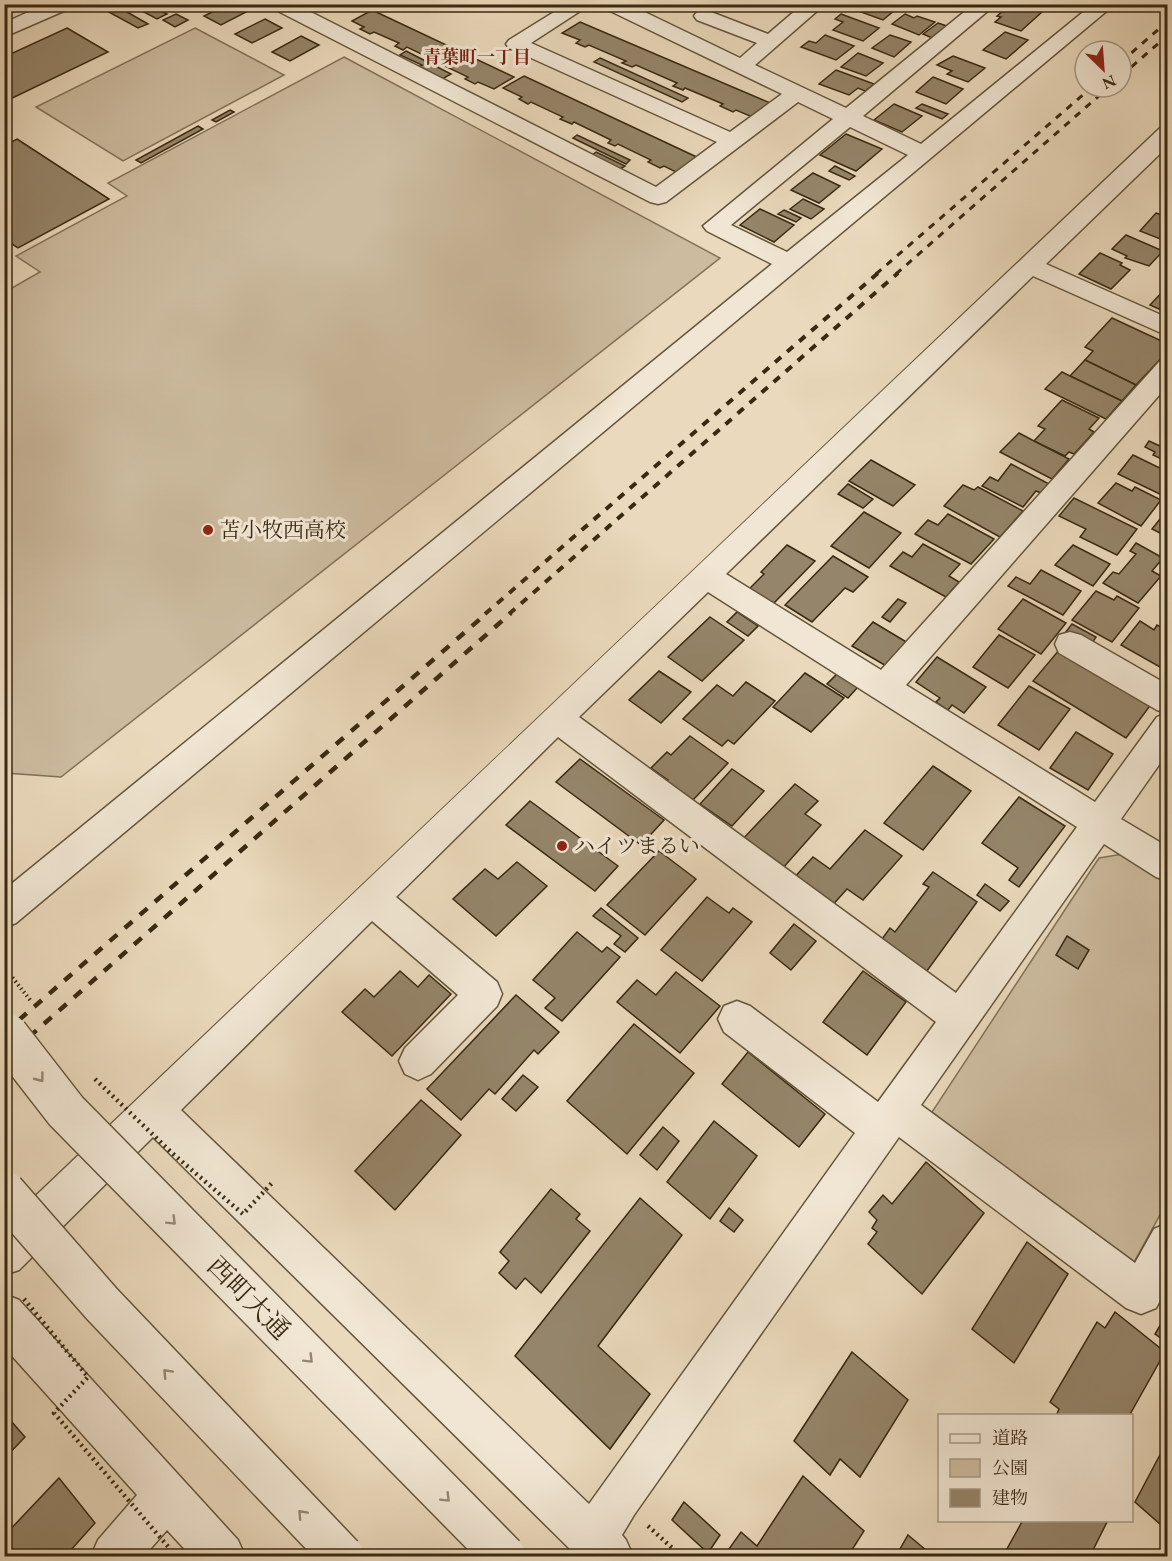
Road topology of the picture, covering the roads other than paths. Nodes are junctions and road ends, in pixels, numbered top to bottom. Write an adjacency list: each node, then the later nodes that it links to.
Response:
1 (582, 4): 15 (street)
2 (611, 4): 11 (street)
3 (816, 4): 10 (street)
4 (987, 4): 13 (street)
5 (1106, 4): 16 (street)
6 (283, 5): 15 (street)
7 (60, 6): 9 (street)
8 (704, 16): 10 (street)
9 (4, 32)
10 (771, 42): 11 (street)
11 (741, 67): 12 (street)
12 (796, 93): 13 (street); 15 (street)
13 (848, 118): 16 (street); 17 (street)
14 (1167, 133): 18 (street)
15 (732, 141)
16 (924, 154): 17 (street)
17 (789, 263): 30 (street)
18 (1029, 265): 19 (street); 21 (street)
19 (1167, 328)
20 (1167, 368): 23 (street)
21 (706, 576): 23 (street); 25 (street)
22 (1070, 644): 24 (street)
23 (884, 688): 27 (street)
24 (1167, 701)
25 (556, 718): 29 (street); 32 (street)
26 (1167, 726): 27 (street)
27 (1099, 823): 28 (street); 32 (street)
28 (1167, 866)
29 (372, 898): 34 (street); 35 (street)
30 (4, 912)
31 (19, 1017): 46 (street, 西町大通, one-way to 46, bridge)
32 (960, 1018): 36 (street)
33 (737, 1019): 36 (street)
34 (418, 1061)
35 (154, 1111): 39 (street); 42 (street)
36 (888, 1119): 38 (street); 42 (street)
37 (4, 1192): 45 (street, one-way to 37, bridge)
38 (1167, 1243)
39 (4, 1256)
40 (14, 1307): 41 (street)
41 (168, 1494): 43 (street); 44 (street)
42 (601, 1549)
43 (114, 1557)
44 (222, 1557)
45 (342, 1557)
46 (504, 1557)

